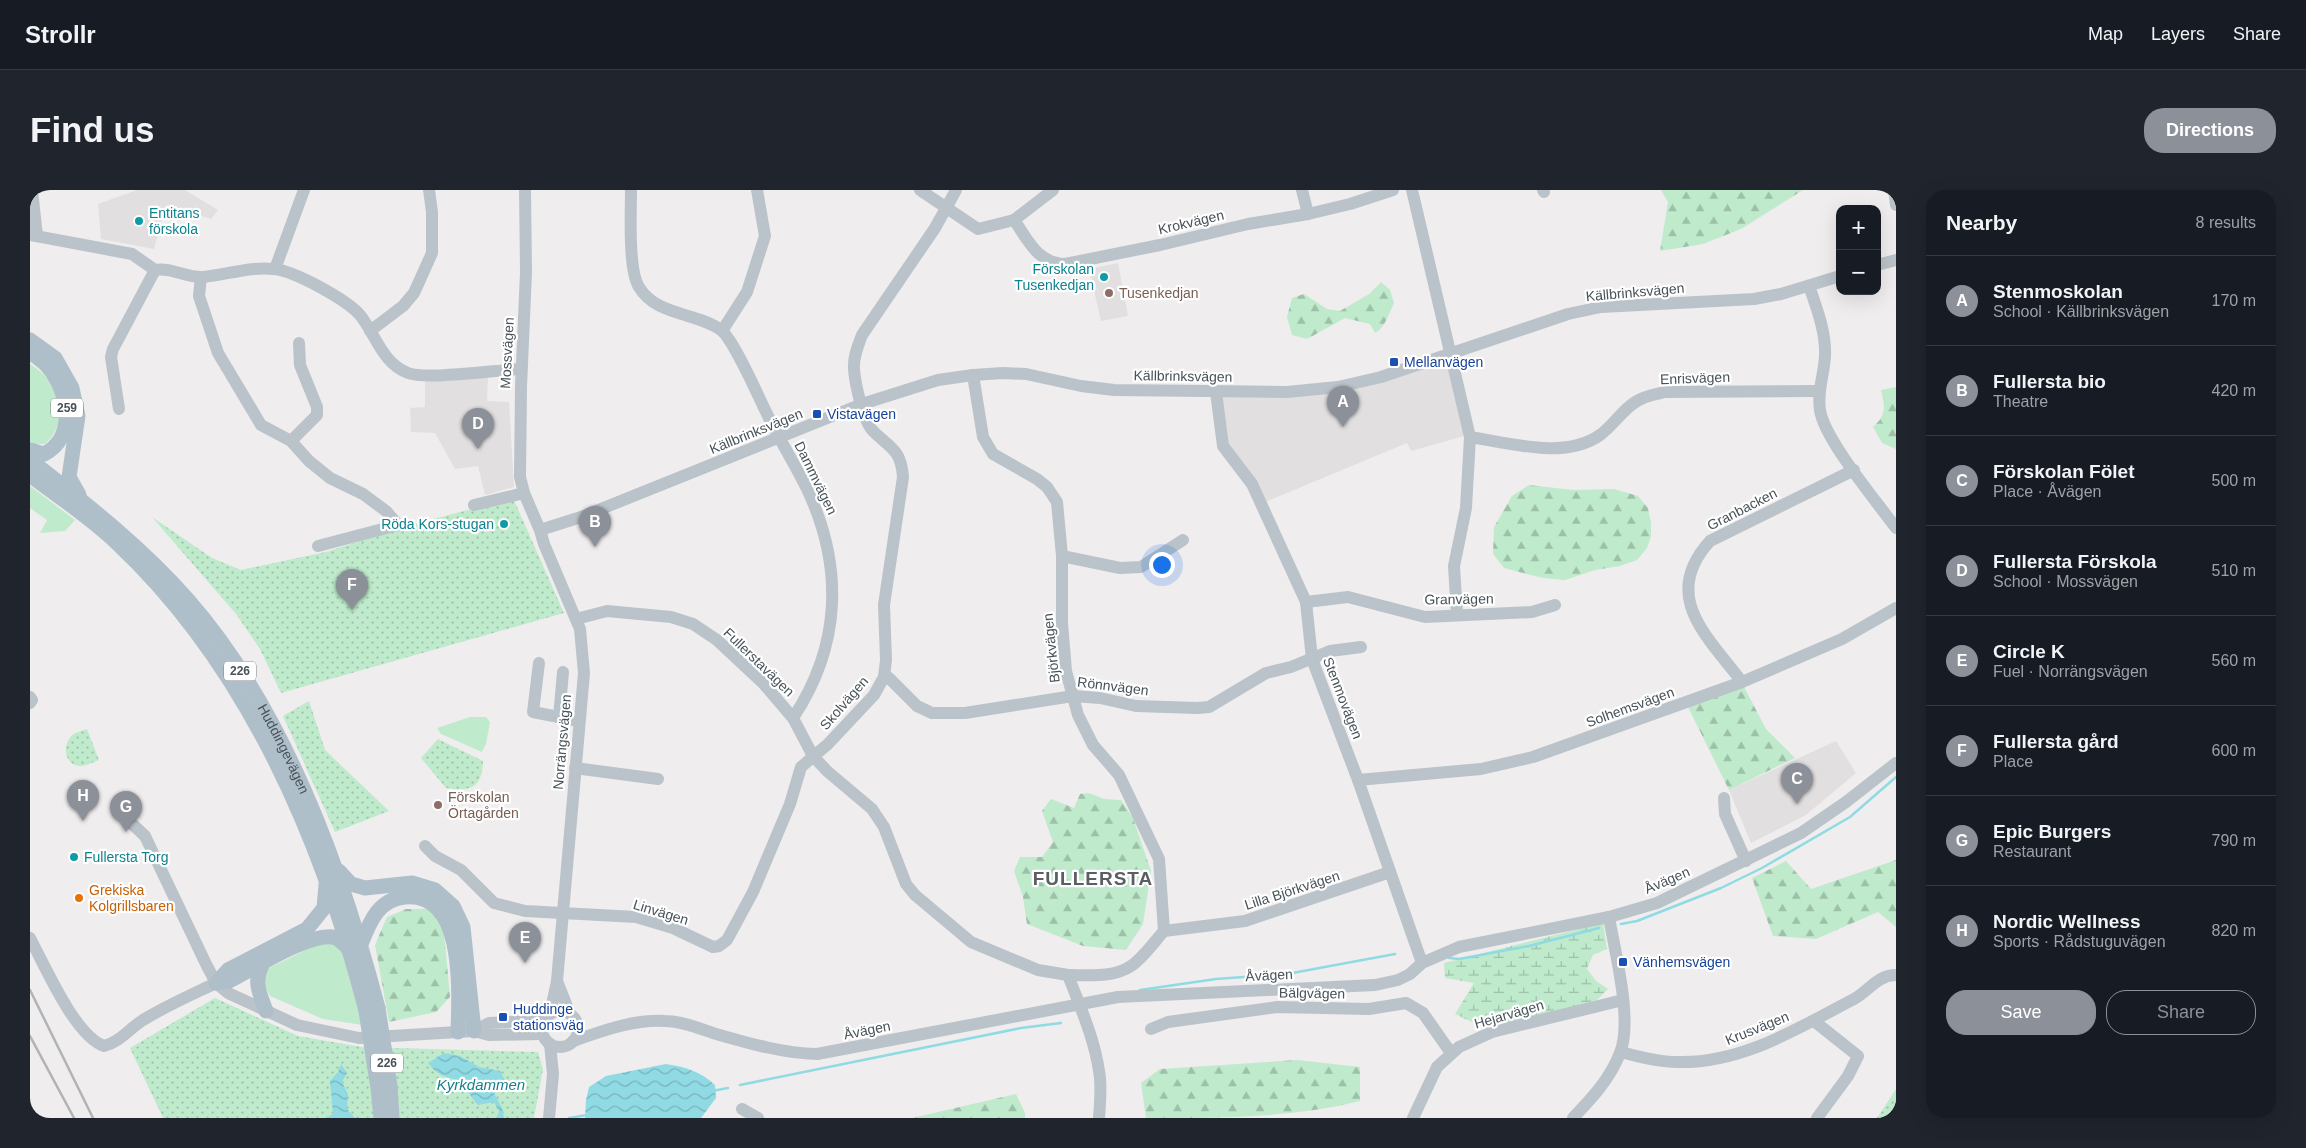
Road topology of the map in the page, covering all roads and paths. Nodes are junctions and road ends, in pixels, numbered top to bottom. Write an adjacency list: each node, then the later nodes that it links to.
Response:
1 (32, 190): 18 (street)
2 (304, 190): 21 (street)
3 (428, 190): 26 (street)
4 (525, 190): 32 (street, Mossvägen)
5 (631, 190): 27 (street)
6 (757, 190): 27 (street)
7 (920, 190): 15 (street)
8 (956, 190): 15 (street)
9 (1053, 190): 17 (street)
10 (1302, 190): 16 (street)
11 (1392, 190): 16 (street, Krokvägen)
12 (1412, 190): 31 (street)
13 (1894, 190): 14 (street)
14 (1896, 206)
15 (946, 209): 17 (street); 36 (street)
16 (1308, 214): 17 (street, Krokvägen)
17 (1014, 220)
18 (34, 235): 22 (street)
19 (1896, 260): 20 (street)
20 (1881, 264)
21 (274, 269): 23 (street); 26 (street)
22 (155, 270): 23 (street); 37 (street)
23 (201, 277): 40 (street)
24 (1836, 277): 25 (street, Källbrinksvägen)
25 (1810, 286): 31 (street, Källbrinksvägen); 34 (street)
26 (370, 330): 32 (street)
27 (722, 331): 39 (street, Dammvägen)
28 (30, 340): 46 (main road)
29 (299, 343): 40 (street)
30 (30, 352): 41 (main road, 259)
31 (1450, 353): 35 (street, Källbrinksvägen); 38 (street)
32 (521, 369): 45 (street, Mossvägen)
33 (973, 375): 35 (street, Källbrinksvägen); 36 (street, Källbrinksvägen); 53 (street, Björkvägen)
34 (1819, 391): 38 (street, Enrisvägen); 43 (street)
35 (1216, 392): 54 (street, Stenmovägen)
36 (862, 404): 39 (street, Källbrinksvägen); 63 (street, Skolvägen)
37 (119, 408)
38 (1470, 437): 57 (street)
39 (779, 438): 50 (street, Källbrinksvägen); 69 (street, Dammvägen)
40 (291, 441): 52 (street)
41 (30, 450)
42 (30, 460): 46 (main road, Huddingevägen / 226)
43 (1854, 470): 49 (street); 64 (street, Granbacken)
44 (30, 476): 80 (main road, Huddingevägen / 226)
45 (524, 493): 47 (street); 48 (street, Mossvägen)
46 (81, 500): 80 (main road, Huddingevägen / 226)
47 (474, 505)
48 (535, 515): 50 (street, Norrängsvägen)
49 (1896, 528)
50 (540, 530): 58 (street, Norrängsvägen)
51 (1184, 540): 53 (street)
52 (318, 546)
53 (1062, 556): 65 (street, Björkvägen)
54 (1306, 602): 57 (street, Granvägen); 60 (street, Stenmovägen)
55 (1555, 606): 57 (street, Granvägen)
56 (1896, 608): 64 (street, Solhemsvägen)
57 (1458, 615)
58 (576, 619): 69 (street, Fullerstavägen); 70 (street, Norrängsvägen)
59 (1360, 647): 60 (street, Rönnvägen)
60 (1312, 659): 65 (street, Rönnvägen); 75 (street, Stenmovägen)
61 (540, 663): 68 (street)
62 (564, 672): 68 (street)
63 (884, 677): 65 (street, Rönnvägen); 71 (street, Skolvägen)
64 (1742, 682): 75 (street, Solhemsvägen)
65 (1073, 696): 84 (street, Björkvägen)
66 (30, 697): 67 (street)
67 (30, 703)
68 (558, 717): 70 (street)
69 (793, 718): 71 (street, Fullerstavägen)
70 (579, 721): 73 (street, Norrängsvägen)
71 (813, 756): 86 (street, Skolvägen); 90 (street, Fullerstavägen)
72 (1896, 763): 79 (street, Åvägen)
73 (575, 768): 74 (street); 82 (street, Norrängsvägen)
74 (658, 779)
75 (1358, 780): 81 (street, Stenmovägen)
76 (1724, 798): 79 (street)
77 (129, 821): 93 (street)
78 (425, 846): 82 (street, Linvägen)
79 (1746, 861): 83 (street, Åvägen)
80 (331, 872): 87 (main road, Huddingevägen / 226); 93 (main road); 102 (main road)
81 (1390, 872): 84 (street, Lilla Björkvägen); 88 (street, Stenmovägen)
82 (562, 913): 86 (street, Linvägen); 92 (street, Norrängsvägen)
83 (1609, 917): 88 (street, Åvägen); 94 (street)
84 (1164, 932): 90 (street)
85 (30, 938): 93 (street)
86 (719, 946)
87 (356, 948): 89 (main road); 96 (main road, Huddingevägen / 226); 103 (main road)
88 (1422, 963): 95 (street, Åvägen)
89 (262, 964): 93 (main road); 97 (main road)
90 (1068, 975): 95 (street)
91 (1896, 975): 100 (street, Krusvägen)
92 (557, 981): 98 (street, Norrängsvägen); 99 (street, Norrängsvägen)
93 (216, 984): 97 (street)
94 (1623, 1000): 107 (street); 108 (street, Hejarvägen)
95 (1079, 1005): 104 (street, Åvägen); 115 (street)
96 (372, 1009): 111 (main road, Huddingevägen / 226, bridge); 112 (main road, Huddingevägen / 226, bridge)
97 (266, 1011): 103 (street)
98 (548, 1016): 99 (street); 102 (street); 105 (street)
99 (572, 1016): 104 (street); 106 (street)
100 (1814, 1020): 107 (street, Krusvägen); 118 (street)
101 (1150, 1029): 108 (street, Bälgvägen)
102 (474, 1031): 103 (street); 105 (street)
103 (458, 1032)
104 (601, 1032): 106 (street, Åvägen)
105 (546, 1039): 106 (street); 109 (street)
106 (570, 1043): 109 (street)
107 (1620, 1052): 117 (street)
108 (1451, 1053): 116 (street, Hejarvägen)
109 (553, 1074): 113 (street)
110 (742, 1108): 114 (street)
111 (381, 1118)
112 (392, 1118)
113 (548, 1118)
114 (758, 1118)
115 (1100, 1118)
116 (1413, 1118)
117 (1573, 1118)
118 (1817, 1118)

